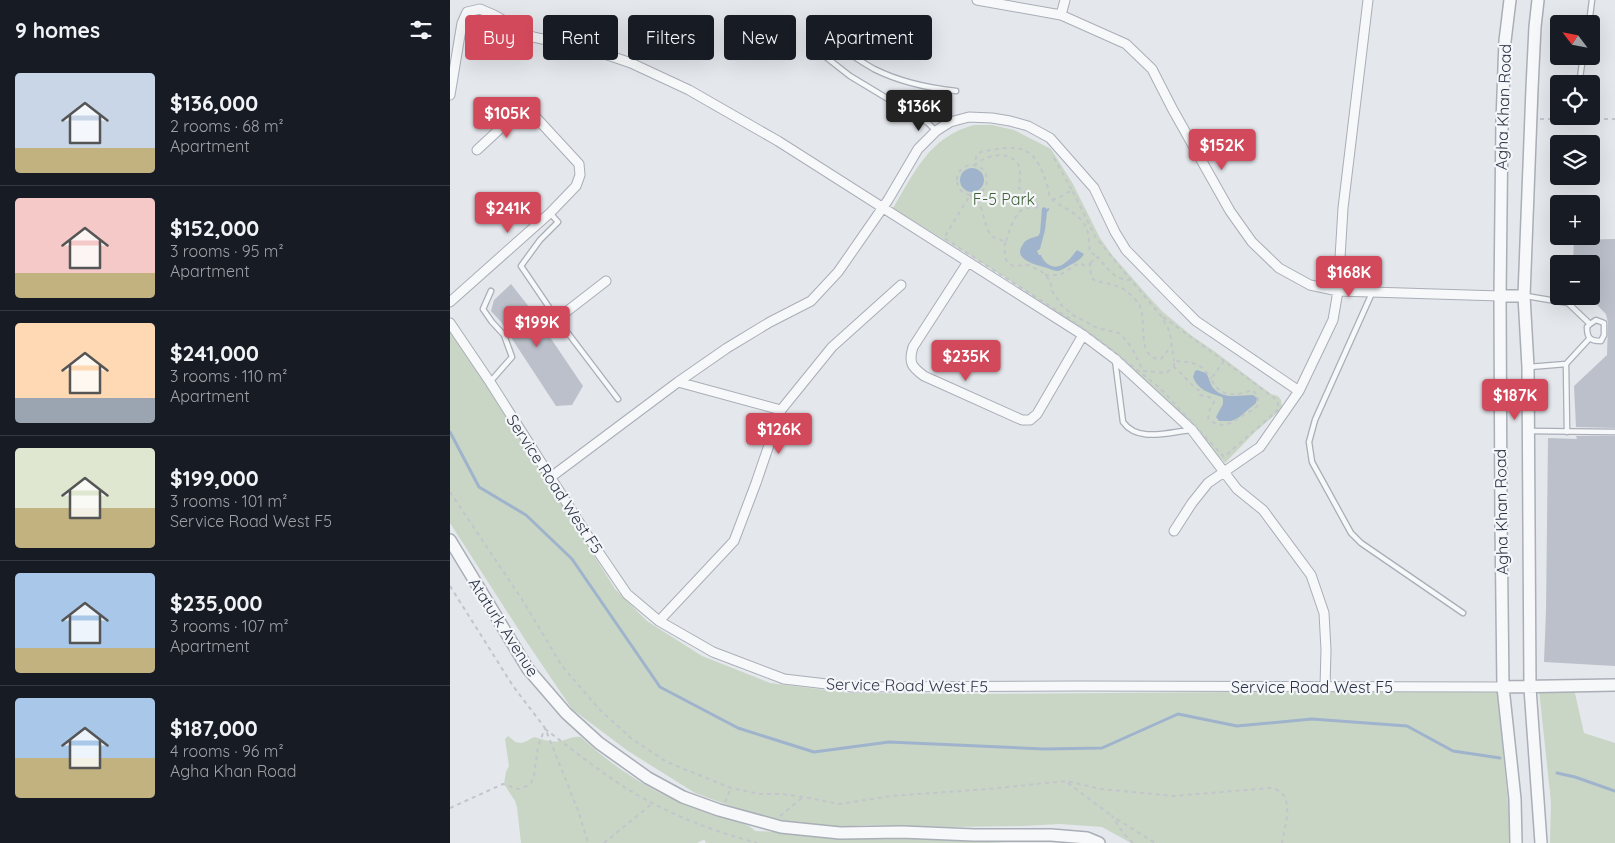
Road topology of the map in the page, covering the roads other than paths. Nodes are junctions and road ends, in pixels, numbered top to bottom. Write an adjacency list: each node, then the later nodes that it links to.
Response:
1 (977, 0): 7 (street)
2 (1065, 0): 7 (street)
3 (1368, 0): 19 (street)
4 (1510, 0): 21 (street, Agha Khan Road)
5 (1538, 0): 22 (street, Agha Khan Road)
6 (1592, 0): 8 (lane)
7 (1061, 15): 19 (street)
8 (1590, 15)
9 (956, 91): 11 (lane)
10 (450, 94): 13 (street)
11 (936, 131): 13 (street); 34 (street)
12 (477, 150): 14 (street)
13 (882, 208): 15 (street); 33 (street)
14 (550, 213): 23 (street); 24 (lane)
15 (968, 262): 27 (street); 27 (street)
16 (606, 281): 24 (street)
17 (901, 285): 36 (street)
18 (491, 291): 32 (lane)
19 (1338, 291): 20 (street); 34 (street)
20 (1372, 293): 21 (street); 45 (lane)
21 (1500, 296): 22 (street); 49 (street, Agha Khan Road)
22 (1524, 296): 26 (lane); 31 (street, Agha Khan Road)
23 (450, 302)
24 (557, 319): 35 (lane)
25 (450, 323): 32 (street, Service Road West F5)
26 (1590, 324): 28 (lane); 28 (lane)
27 (1083, 335): 29 (street)
28 (1589, 339): 30 (lane)
29 (1115, 359): 37 (street); 37 (lane)
30 (1566, 364): 31 (lane); 39 (lane)
31 (1528, 367): 38 (street, Agha Khan Road)
32 (490, 382): 42 (street, Service Road West F5)
33 (678, 382): 36 (street); 42 (street)
34 (1299, 391): 41 (street)
35 (618, 399)
36 (782, 410): 46 (street)
37 (1192, 430): 41 (street)
38 (1528, 431): 39 (lane); 50 (street, Agha Khan Road)
39 (1566, 432): 40 (lane)
40 (1615, 432)
41 (1225, 473): 43 (street); 48 (street)
42 (551, 477): 46 (street, Service Road West F5)
43 (1174, 530)
44 (450, 540): 52 (street, Ataturk Avenue)
45 (1463, 613)
46 (659, 621): 48 (street, Service Road West F5)
47 (1615, 685): 50 (street)
48 (1325, 687): 49 (street, Service Road West F5)
49 (1504, 688): 50 (street); 53 (street, Agha Khan Road)
50 (1530, 688): 51 (street, Agha Khan Road)
51 (1542, 841)
52 (1099, 843)
53 (1516, 843)

